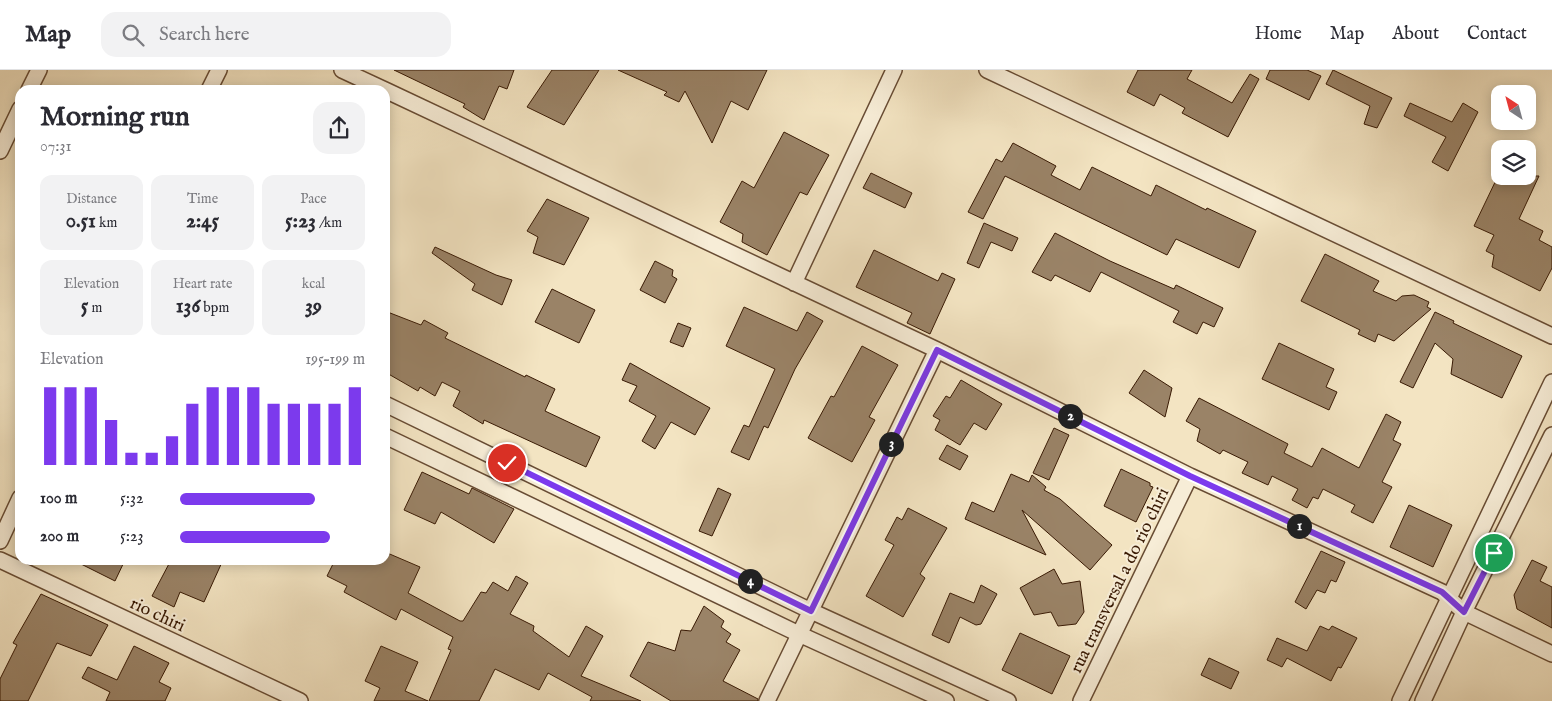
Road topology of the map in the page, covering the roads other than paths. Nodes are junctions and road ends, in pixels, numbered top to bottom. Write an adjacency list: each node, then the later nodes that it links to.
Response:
1 (39, 70): 6 (street)
2 (219, 70): 7 (street)
3 (342, 70): 8 (street)
4 (894, 70): 12 (street)
5 (987, 70): 13 (street)
6 (32, 85)
7 (212, 85)
8 (374, 85)
9 (390, 92): 12 (street)
10 (15, 120): 11 (street)
11 (0, 151)
12 (794, 283): 14 (street)
13 (1552, 336)
14 (937, 350): 19 (street); 24 (street)
15 (1552, 382): 23 (street)
16 (390, 406): 24 (street)
17 (1552, 435): 25 (street)
18 (390, 438): 26 (street)
19 (1190, 476): 23 (street); 32 (street, rua transversal a do rio chiri)
20 (15, 509): 21 (street)
21 (0, 541)
22 (0, 560): 28 (street, rio chiri)
23 (1449, 599): 25 (street); 33 (street)
24 (811, 611): 26 (street); 31 (street)
25 (1464, 612): 27 (street); 34 (street)
26 (801, 635): 29 (street); 30 (street)
27 (1552, 654)
28 (300, 701)
29 (767, 701)
30 (946, 701)
31 (1008, 701)
32 (1080, 701)
33 (1400, 701)
34 (1423, 701)

